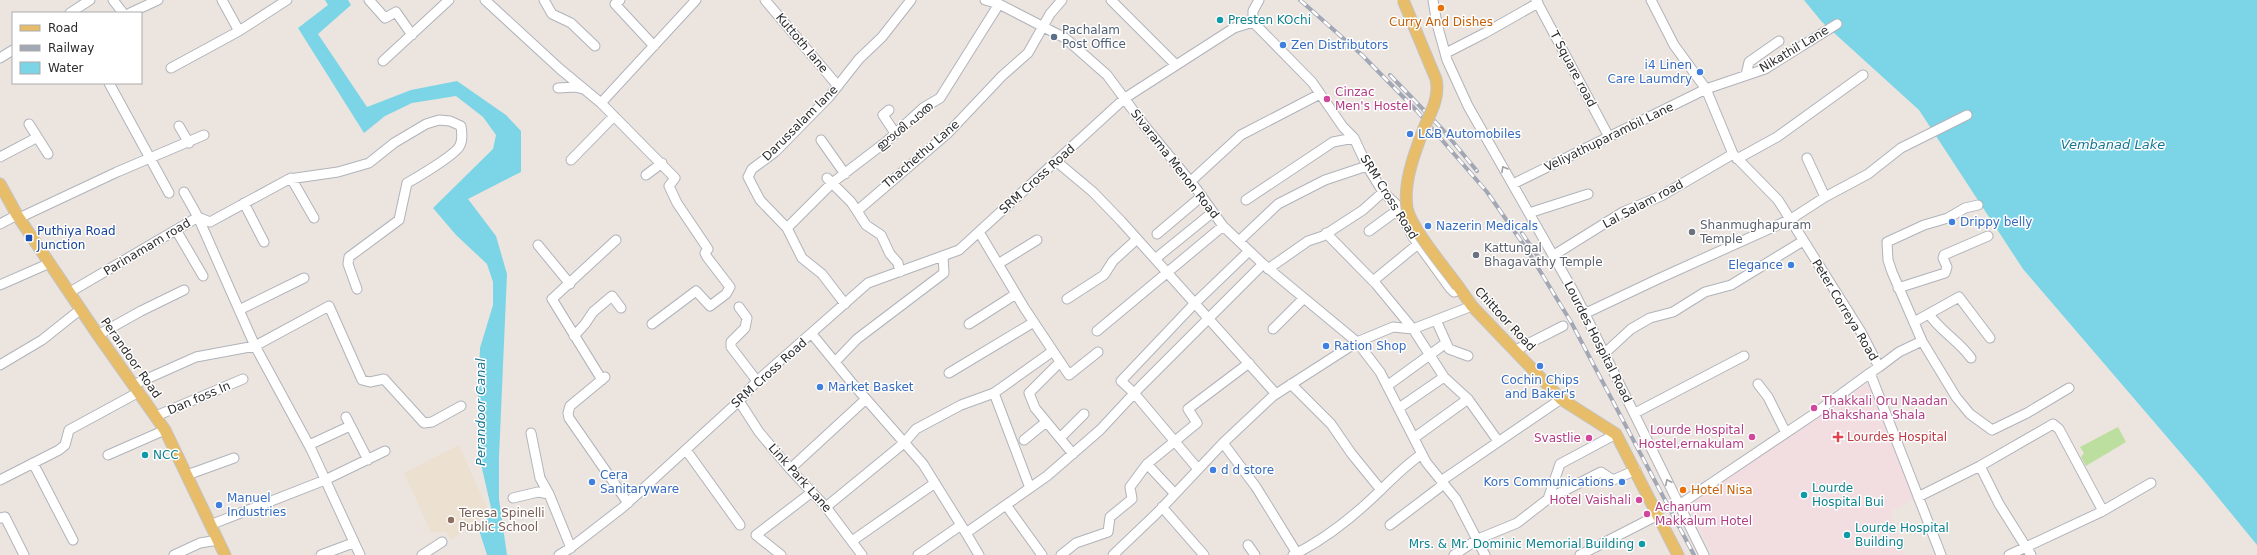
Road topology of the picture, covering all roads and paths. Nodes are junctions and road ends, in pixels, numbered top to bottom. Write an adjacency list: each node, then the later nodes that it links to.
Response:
1 (90, 0): 23 (street)
2 (113, 0): 24 (street)
3 (158, 0): 25 (street)
4 (222, 0): 29 (street)
5 (286, 0): 29 (street)
6 (369, 0): 30 (street)
7 (449, 0): 30 (street)
8 (485, 0): 45 (street)
9 (544, 0): 32 (street)
10 (620, 0): 33 (street)
11 (696, 0): 33 (street)
12 (765, 0): 43 (street, Kuttoth lane)
13 (911, 0): 43 (street, Darussalam lane)
14 (986, 0): 22 (street, Sivarama Menon Road)
15 (1062, 0): 28 (street, Thachethu Lane)
16 (1111, 0): 38 (street)
17 (1259, 0): 26 (street)
18 (1403, 0): 126 (main road, Chittoor Road, bridge)
19 (1433, 0): 35 (street, Lourdes Hospital Road)
20 (1651, 0): 46 (street, Peter Correya Road)
21 (1537, 1): 35 (street); 57 (street, T Square road)
22 (999, 4): 28 (street, Sivarama Menon Road); 55 (street, ഈശി പാത)
23 (72, 12)
24 (122, 12)
25 (132, 12)
26 (1253, 22): 38 (street, SRM Cross Road); 47 (street, SRM Cross Road)
27 (1837, 24): 40 (street, Nikathil Lane)
28 (1042, 26): 48 (street, Sivarama Menon Road); 88 (street, Thachethu Lane)
29 (239, 30): 39 (street)
30 (412, 35): 37 (street)
31 (1779, 41): 40 (street)
32 (594, 46)
33 (654, 46): 49 (street)
34 (12, 51): 36 (street)
35 (1446, 53): 77 (street, Lourdes Hospital Road, one-way to 35)
36 (0, 58)
37 (383, 61)
38 (1176, 65): 48 (street, SRM Cross Road)
39 (171, 68)
40 (1746, 75): 46 (street, Nikathil Lane)
41 (1863, 75): 63 (street, Lal Salam road)
42 (110, 84): 65 (street)
43 (838, 86): 97 (street, Darussalam lane)
44 (558, 88): 45 (street)
45 (585, 89): 49 (street)
46 (1706, 89): 57 (street, Veliyathuparambil Lane); 63 (street, Peter Correya Road)
47 (1320, 94): 59 (street, SRM Cross Road); 75 (street)
48 (1125, 98): 68 (street, SRM Cross Road); 75 (street, Sivarama Menon Road)
49 (601, 103): 52 (street)
50 (889, 110): 55 (street)
51 (1967, 114): 83 (street)
52 (614, 116): 67 (street); 69 (street)
53 (29, 124): 58 (street)
54 (180, 126): 61 (street)
55 (895, 133): 71 (street, ഈശി പാത)
56 (204, 135): 61 (street)
57 (1609, 137): 77 (street, Veliyathuparambil Lane)
58 (36, 138): 62 (street); 64 (street)
59 (1354, 138): 70 (street, SRM Cross Road); 84 (street)
60 (821, 140): 71 (street)
61 (189, 143): 65 (street)
62 (48, 154)
63 (1735, 156): 94 (street, Peter Correya Road); 113 (street, Lal Salam road)
64 (0, 157)
65 (151, 158): 80 (street); 91 (street)
66 (1807, 158): 83 (street)
67 (571, 160)
68 (1056, 161): 100 (street, SRM Cross Road); 104 (street)
69 (662, 163): 72 (street); 147 (street)
70 (1367, 166): 79 (street, SRM Cross Road); 107 (street)
71 (844, 174): 74 (street, ഈശി പാത)
72 (646, 175)
73 (290, 178): 85 (street, Parinamam road); 93 (street); 128 (street)
74 (830, 180): 88 (street); 97 (street, ഈശി പാത)
75 (1191, 181): 82 (street, Sivarama Menon Road)
76 (0, 184): 91 (main road, Perandoor Road)
77 (1513, 184): 90 (street, Lourdes Hospital Road)
78 (184, 192): 92 (street)
79 (1383, 192): 87 (street, SRM Cross Road); 101 (street)
80 (169, 193)
81 (1588, 194): 90 (street)
82 (1202, 196): 89 (street, Sivarama Menon Road); 102 (street)
83 (1825, 197): 94 (street)
84 (1246, 200)
85 (244, 203): 92 (street, Parinamam road); 109 (street)
86 (1978, 205): 127 (street)
87 (1398, 209): 99 (street); 110 (street, SRM Cross Road)
88 (857, 211): 119 (street)
89 (1213, 212): 96 (street, Sivarama Menon Road); 115 (street)
90 (1529, 213): 113 (street, Lourdes Hospital Road)
91 (18, 217): 95 (street); 116 (main road, Perandoor Road)
92 (198, 217): 98 (street, Parinamam road); 140 (street)
93 (314, 218)
94 (1791, 219): 108 (street, Peter Correya Road); 141 (street)
95 (0, 224)
96 (1223, 226): 107 (street, Sivarama Menon Road); 120 (street)
97 (787, 228): 135 (street, Darussalam lane)
98 (176, 230): 121 (street); 130 (street, Parinamam road)
99 (1369, 231)
100 (978, 232): 114 (street, SRM Cross Road); 117 (street)
101 (1326, 233): 118 (street); 123 (street)
102 (1157, 234)
103 (1988, 236): 127 (street)
104 (1137, 239): 115 (street); 133 (street)
105 (616, 240): 124 (street)
106 (1037, 240): 117 (street)
107 (1239, 241): 112 (street, Sivarama Menon Road)
108 (1803, 241): 164 (street); 173 (street, Peter Correya Road)
109 (264, 242)
110 (1418, 244): 123 (street); 126 (street, SRM Cross Road)
111 (538, 245): 124 (street)
112 (1249, 251): 118 (street, Sivarama Menon Road); 134 (street)
113 (1554, 255): 141 (street, Lourdes Hospital Road)
114 (943, 256): 119 (street, SRM Cross Road); 169 (street)
115 (1155, 259): 120 (street)
116 (50, 262): 125 (street); 130 (main road, Perandoor Road)
117 (998, 264): 131 (street)
118 (1266, 266): 132 (street, Sivarama Menon Road); 143 (street)
119 (900, 272): 135 (street, SRM Cross Road)
120 (1167, 273): 134 (street); 152 (street)
121 (203, 276)
122 (304, 278): 140 (street)
123 (1373, 281): 150 (street)
124 (570, 284): 155 (street)
125 (0, 285)
126 (1459, 288): 136 (main road, Chittoor Road)
127 (1898, 288): 146 (street)
128 (357, 289)
129 (184, 290): 154 (street)
130 (70, 292): 139 (main road, Perandoor Road)
131 (1016, 294): 145 (street); 148 (street)
132 (1304, 298): 151 (street); 158 (street, Sivarama Menon Road)
133 (1067, 299)
134 (1195, 303): 143 (street); 185 (street)
135 (845, 304): 153 (street, SRM Cross Road)
136 (1472, 306): 144 (street); 161 (main road, Chittoor Road)
137 (739, 307): 178 (street)
138 (621, 308): 155 (street)
139 (81, 309): 154 (main road, Perandoor Road); 172 (street)
140 (239, 310): 160 (street)
141 (1584, 314): 164 (street, Lourdes Hospital Road)
142 (1929, 314): 146 (street); 156 (street); 168 (street)
143 (1209, 318): 171 (street); 185 (street)
144 (1436, 320): 150 (street); 159 (street)
145 (1034, 322): 162 (street); 174 (street)
146 (1914, 322): 157 (street)
147 (652, 324)
148 (969, 324)
149 (1563, 326): 161 (street)
150 (1413, 328): 158 (street); 165 (street)
151 (1273, 329)
152 (1097, 331)
153 (812, 334): 169 (street); 178 (street, SRM Cross Road)
154 (98, 336): 183 (main road, Perandoor Road)
155 (574, 336): 236 (street)
156 (1990, 338)
157 (1922, 341): 173 (street); 182 (street)
158 (1357, 342): 179 (street); 181 (street, Sivarama Menon Road)
159 (1446, 343): 165 (street); 166 (street)
160 (255, 346): 183 (street); 191 (street); 208 (street)
161 (1516, 350): 189 (main road, Chittoor Road)
162 (1053, 351): 170 (street); 184 (street)
163 (1098, 352): 170 (street)
164 (1605, 353): 193 (street, Lourdes Hospital Road)
165 (1430, 355): 176 (street); 181 (street)
166 (1468, 356)
167 (1744, 356): 193 (street)
168 (1971, 358)
169 (835, 362): 187 (street)
170 (1060, 362): 196 (street)
171 (1249, 363): 186 (street); 204 (street)
172 (0, 365)
173 (1880, 367): 175 (street, Peter Correya Road)
174 (949, 373)
175 (1870, 373): 199 (street); 233 (street, Peter Correya Road)
176 (1444, 377): 188 (street); 192 (street)
177 (243, 379): 195 (street, Dan foss ln)
178 (758, 381): 190 (street, SRM Cross Road)
179 (1291, 384): 186 (street); 229 (street)
180 (1758, 384): 199 (street)
181 (1387, 386): 192 (street, Sivarama Menon Road)
182 (2069, 388)
183 (136, 389): 195 (main road, Perandoor Road); 216 (street)
184 (994, 393): 206 (street); 228 (street)
185 (1134, 393): 204 (street); 211 (street)
186 (1276, 394): 207 (street)
187 (866, 399): 206 (street); 219 (street)
188 (1468, 399): 202 (street); 205 (street)
189 (1561, 399): 200 (main road, Chittoor Road); 205 (street)
190 (739, 401): 209 (street, SRM Cross Road); 219 (street, Link Park Lane)
191 (461, 406)
192 (1399, 408): 202 (street, Sivarama Menon Road)
193 (1635, 413): 238 (street, Lourdes Hospital Road, one-way to 193)
194 (1084, 414): 201 (street)
195 (156, 416): 197 (main road, Perandoor Road)
196 (1046, 422): 201 (street); 203 (street)
197 (165, 430): 213 (street); 222 (main road, Perandoor Road)
198 (531, 432): 231 (street)
199 (1786, 433): 238 (street)
200 (1616, 434): 221 (main road, Chittoor Road); 235 (street)
201 (1060, 438): 211 (street)
202 (1414, 438): 212 (street, Sivarama Menon Road)
203 (1024, 440)
204 (1175, 441): 217 (street); 220 (street)
205 (1498, 441): 225 (street)
206 (904, 442): 226 (street); 239 (street)
207 (1223, 443): 220 (street); 258 (street)
208 (309, 445): 215 (street); 224 (street)
209 (686, 450): 236 (street, SRM Cross Road); 245 (street)
210 (385, 451): 215 (street)
211 (1073, 454): 228 (street)
212 (1422, 454): 225 (street, Sivarama Menon Road); 229 (street)
213 (108, 455)
214 (234, 458): 222 (street)
215 (368, 460): 224 (street)
216 (33, 464): 223 (street); 250 (street)
217 (1147, 464): 232 (street); 271 (street)
218 (1980, 466): 233 (street); 241 (street); 256 (street)
219 (790, 469): 230 (street, Link Park Lane)
220 (1198, 469): 232 (street)
221 (1636, 470): 235 (street); 242 (main road, Chittoor Road)
222 (187, 475): 244 (main road, Perandoor Road)
223 (0, 480)
224 (325, 480): 244 (street); 254 (street)
225 (1443, 482): 247 (street); 249 (street, Sivarama Menon Road)
226 (935, 483): 246 (street); 252 (street)
227 (2151, 483): 241 (street)
228 (1030, 488): 237 (street)
229 (1380, 490): 258 (street)
230 (812, 492): 239 (street, Link Park Lane); 266 (street)
231 (549, 494): 234 (street); 257 (street)
232 (1175, 494): 240 (street)
233 (1918, 497): 280 (street, Peter Correya Road)
234 (513, 498)
235 (1548, 500): 249 (street)
236 (628, 503): 257 (street, SRM Cross Road)
237 (1006, 505): 248 (street); 270 (street)
238 (1679, 505): 279 (street, Lourdes Hospital Road)
239 (826, 507): 252 (street, Link Park Lane)
240 (1162, 507): 272 (street); 273 (street)
241 (2103, 511): 256 (street)
242 (1658, 515): 277 (street); 278 (main road, Chittoor Road)
243 (0, 518): 259 (street)
244 (210, 525): 251 (main road, Perandoor Road)
245 (740, 525)
246 (961, 525): 248 (street); 268 (street)
247 (1390, 525)
248 (966, 533): 269 (street)
249 (1478, 539): 275 (street); 276 (street, Sivarama Menon Road)
250 (73, 540)
251 (218, 540): 260 (street); 261 (main road, Perandoor Road)
252 (852, 541): 267 (street, Link Park Lane)
253 (442, 542): 264 (street)
254 (353, 543): 262 (street); 263 (street)
255 (1248, 545): 274 (street)
256 (2026, 547): 281 (street); 282 (street)
257 (571, 548): 265 (street, SRM Cross Road)
258 (1296, 554)
259 (24, 555)
260 (174, 555)
261 (226, 555)
262 (322, 555)
263 (360, 555)
264 (422, 555)
265 (558, 555)
266 (781, 555)
267 (862, 555)
268 (918, 555)
269 (979, 555)
270 (1042, 555)
271 (1062, 555)
272 (1113, 555)
273 (1204, 555)
274 (1255, 555)
275 (1454, 555)
276 (1485, 555)
277 (1580, 555)
278 (1678, 555)
279 (1704, 555)
280 (1941, 555)
281 (2009, 555)
282 (2031, 555)

